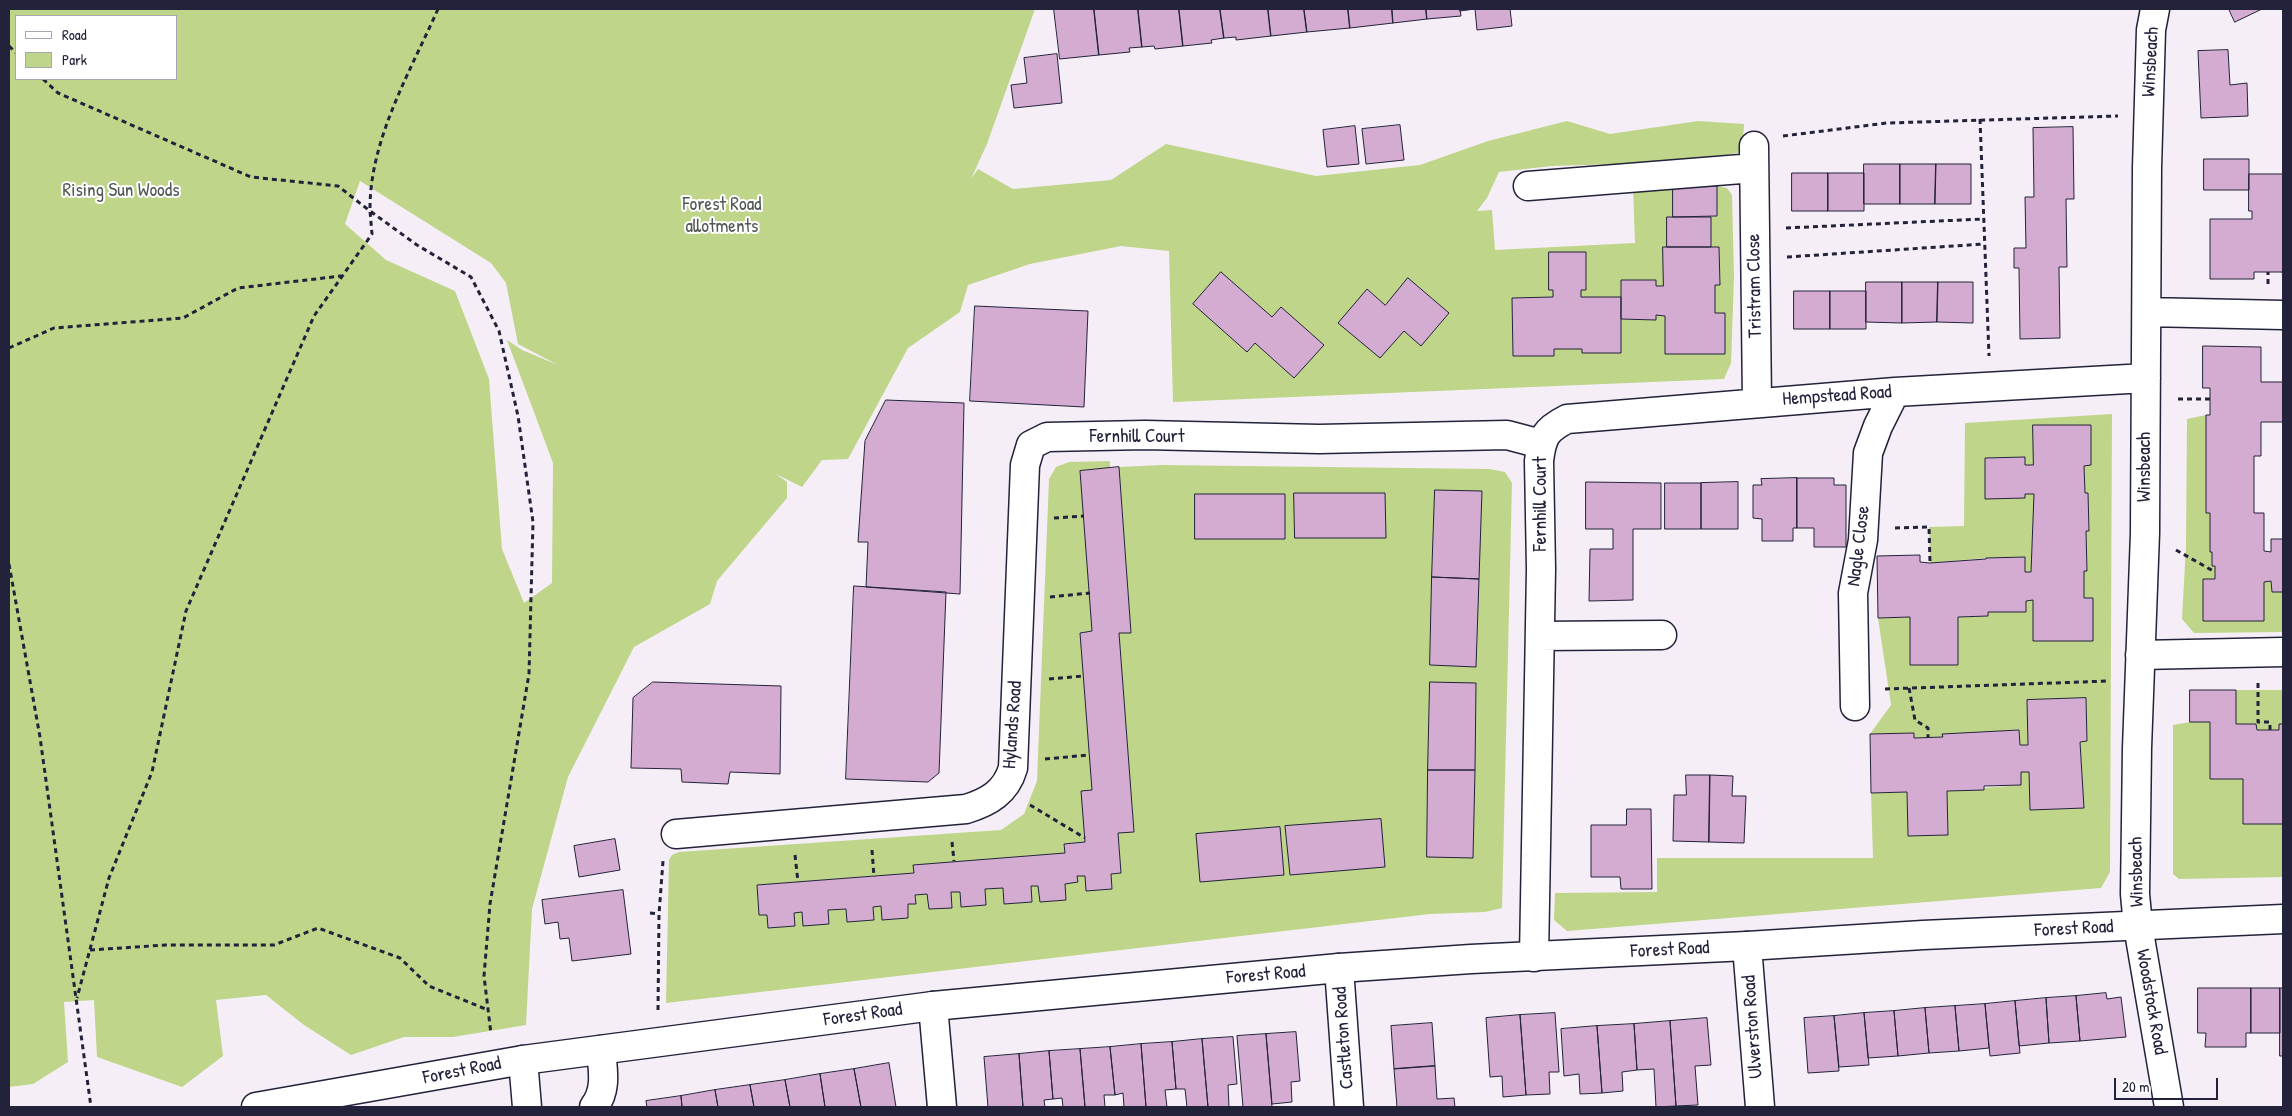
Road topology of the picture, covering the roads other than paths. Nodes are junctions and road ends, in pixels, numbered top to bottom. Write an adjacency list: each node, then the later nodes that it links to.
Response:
1 (2155, 9): 3 (street, Winsbeach)
2 (1528, 186): 7 (street, Tristram Close)
3 (2147, 312): 4 (street); 5 (street, Winsbeach)
4 (2283, 315)
5 (2146, 378): 6 (street, Hempstead Road); 13 (street, Winsbeach)
6 (1895, 392): 7 (street, Hempstead Road); 14 (street, Nagle Close)
7 (1757, 403): 8 (street, Hempstead Road)
8 (1541, 444): 9 (street, Fernhill Court); 11 (street, Fernhill Court)
9 (1031, 445): 15 (street, Hylands Road)
10 (1662, 635): 11 (street)
11 (1540, 636): 19 (street, Fernhill Court)
12 (2271, 652): 13 (street)
13 (2140, 667): 17 (street, Winsbeach)
14 (1854, 698)
15 (676, 834)
16 (2283, 919): 17 (street, Forest Road)
17 (2138, 926): 18 (street, Forest Road); 30 (street, Woodstock Road)
18 (1747, 946): 19 (street, Forest Road); 29 (street, Ulverston Road)
19 (1534, 957): 20 (street, Forest Road)
20 (1339, 968): 21 (street, Forest Road); 28 (street, Castleton Road)
21 (933, 1006): 22 (street, Forest Road); 27 (street)
22 (601, 1050): 23 (street, Forest Road); 26 (street)
23 (523, 1060): 24 (street, Forest Road); 25 (street)
24 (256, 1107)
25 (527, 1107)
26 (594, 1107)
27 (942, 1107)
28 (1349, 1107)
29 (1760, 1107)
30 (2169, 1107)

